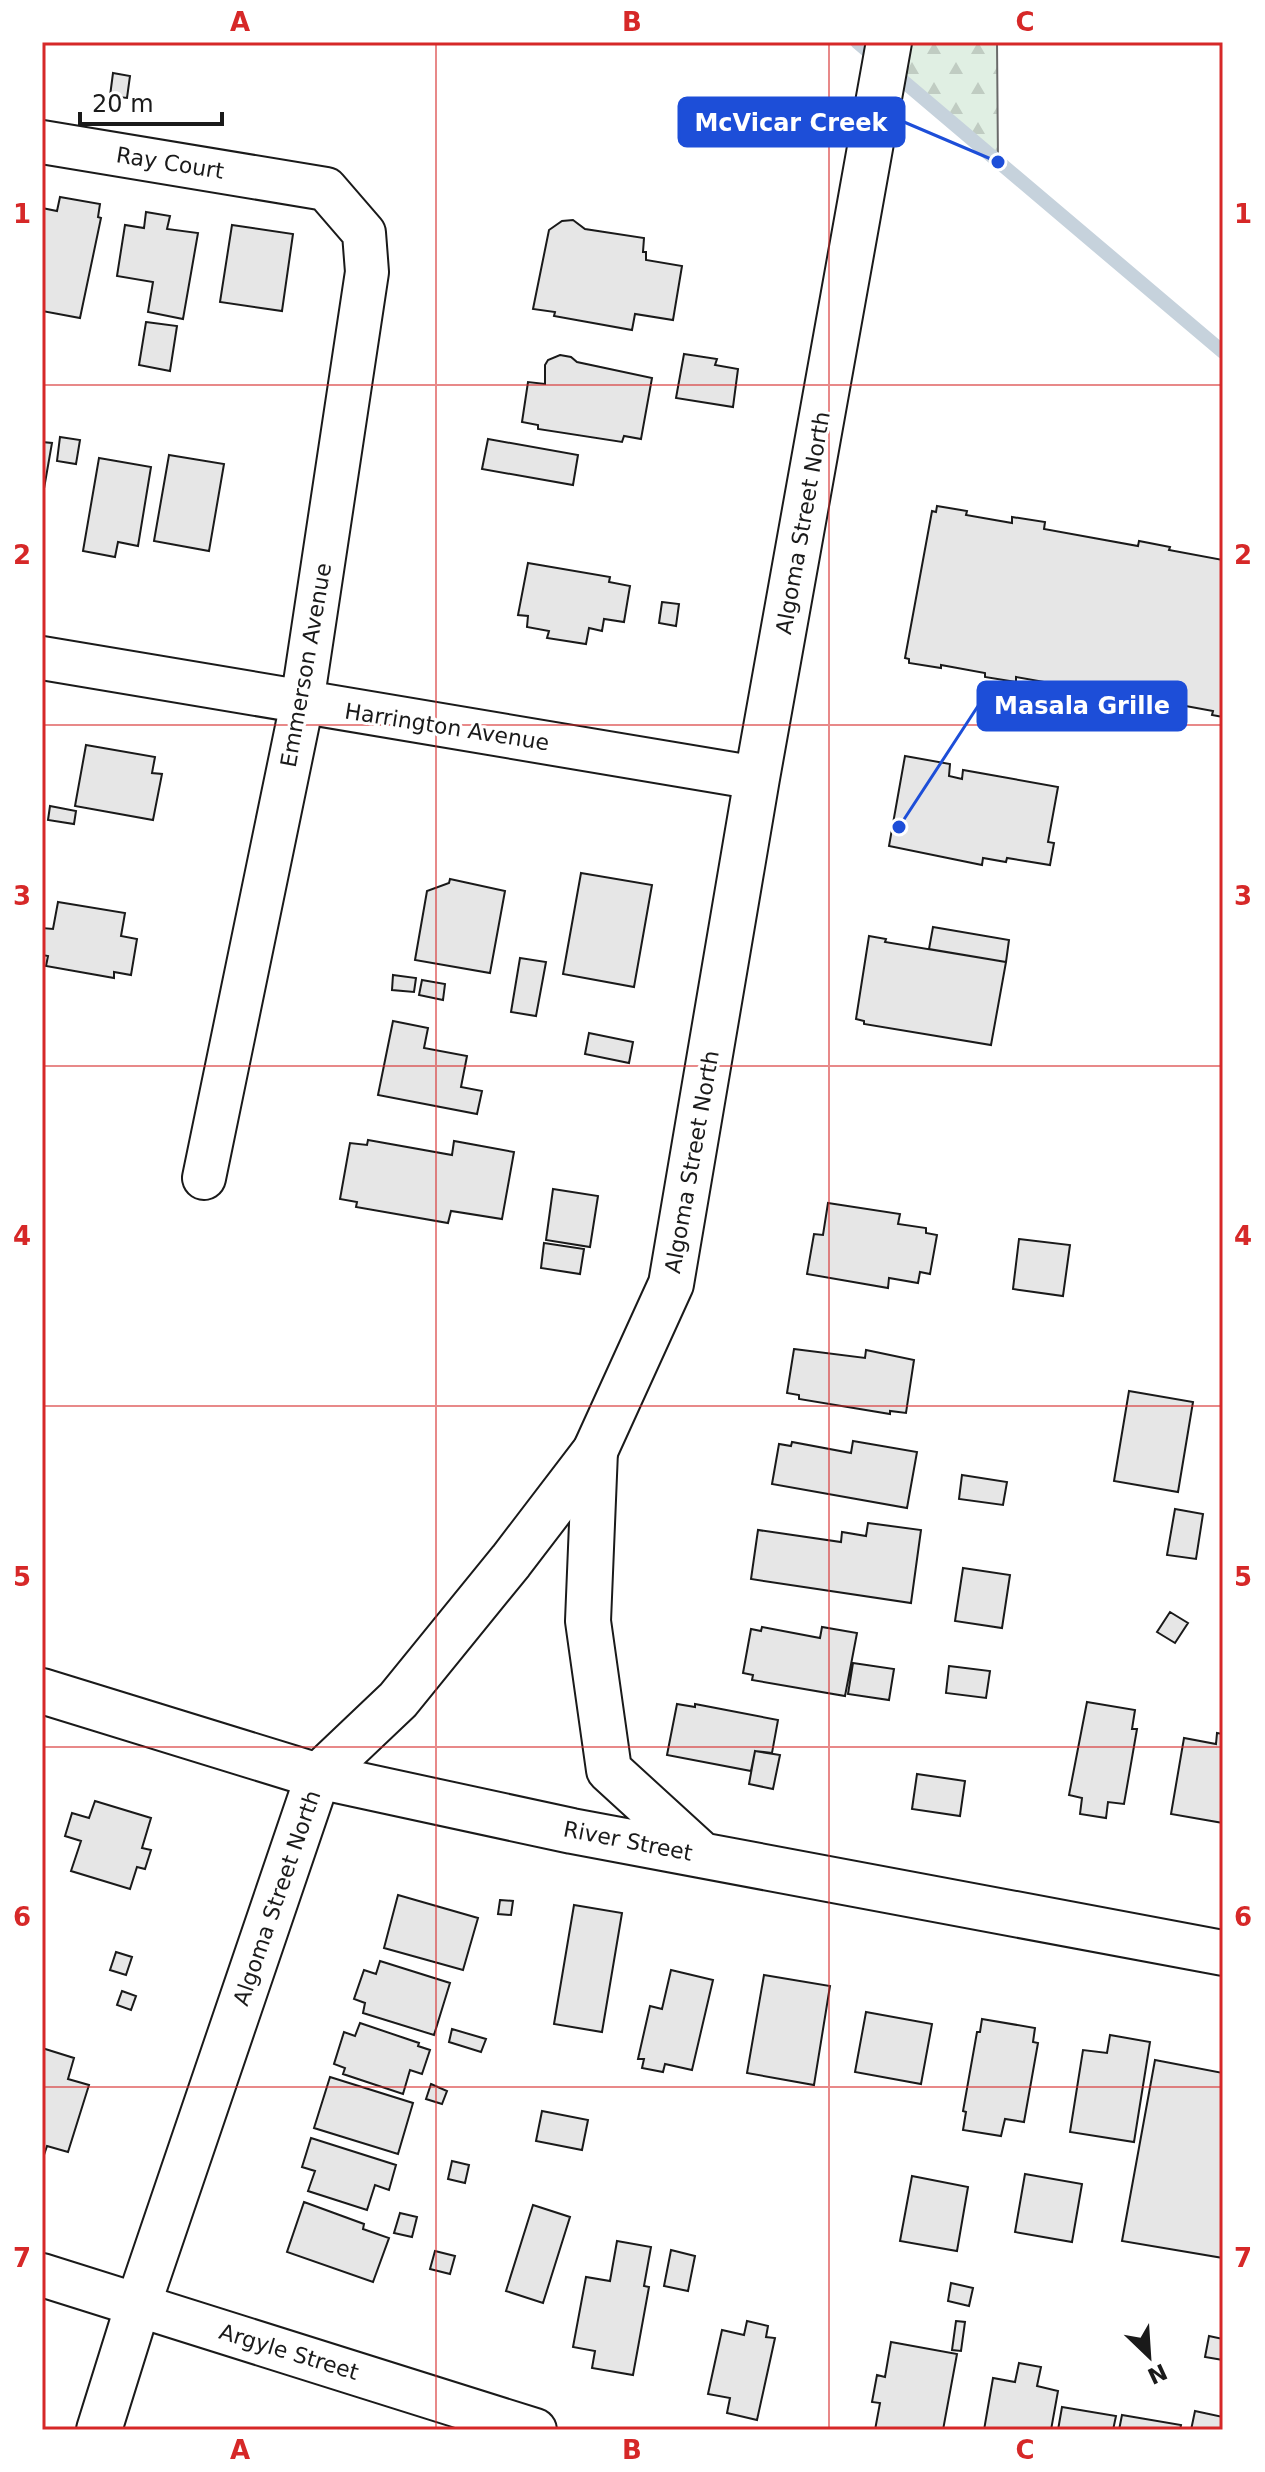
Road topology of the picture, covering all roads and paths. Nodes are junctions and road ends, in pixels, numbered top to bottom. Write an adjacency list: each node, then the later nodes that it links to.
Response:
1 (889, 42): 6 (street, Algoma Street North)
2 (42, 142): 3 (street, Ray Court)
3 (298, 184): 5 (street, Emmerson Avenue)
4 (42, 658): 5 (street, Harrington Avenue)
5 (302, 703): 6 (street, Harrington Avenue); 7 (street, Emmerson Avenue)
6 (757, 778): 8 (street, Algoma Street North)
7 (204, 1178)
8 (595, 1451): 10 (street, Algoma Street North); 11 (street)
9 (42, 1691): 10 (street, River Street)
10 (318, 1776): 11 (street, River Street); 14 (street, Algoma Street North)
11 (702, 1855): 12 (street, River Street)
12 (1223, 1953)
13 (42, 2275): 14 (street, Argyle Street)
14 (138, 2305): 15 (street, Algoma Street North); 16 (street, Argyle Street)
15 (99, 2430)
16 (535, 2430)

